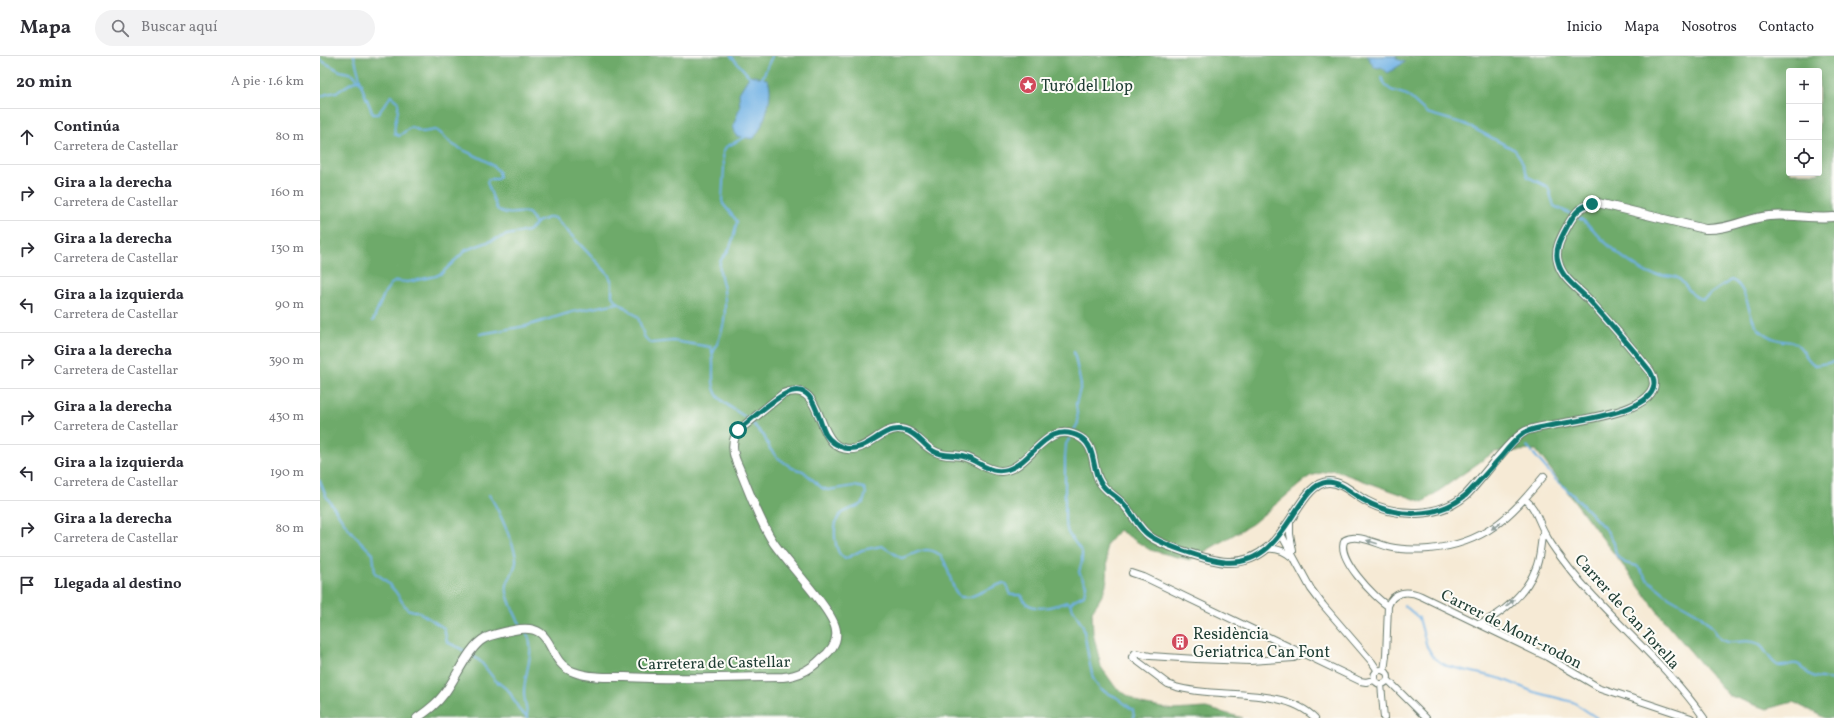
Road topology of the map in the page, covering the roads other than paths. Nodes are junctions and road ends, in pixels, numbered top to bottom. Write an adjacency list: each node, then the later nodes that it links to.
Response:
1 (1834, 216): 4 (street, Carretera de Castellar)
2 (1544, 476): 3 (street)
3 (1525, 499): 5 (street, Carrer de Can Torella); 10 (street, one-way to 10)
4 (1290, 520): 6 (street, Carretera de Castellar); 8 (street)
5 (1544, 533): 11 (street, one-way to 5); 22 (street, Carrer de Can Torella)
6 (1281, 534): 7 (street, Carretera de Castellar); 8 (street)
7 (1267, 549): 8 (street); 17 (street, Carretera de Castellar)
8 (1297, 562): 13 (street)
9 (1132, 573): 12 (street)
10 (1388, 606): 11 (street, Carrer de Mont-rodon); 13 (street)
11 (1478, 624): 21 (street, Carrer de Mont-rodon)
12 (1303, 653): 14 (street); 18 (street)
13 (1381, 671): 14 (street); 15 (street)
14 (1374, 680): 16 (street)
15 (1388, 680): 16 (street); 20 (street)
16 (1381, 684): 19 (street)
17 (417, 718)
18 (1315, 718)
19 (1384, 718)
20 (1426, 718)
21 (1692, 718)
22 (1704, 718)

